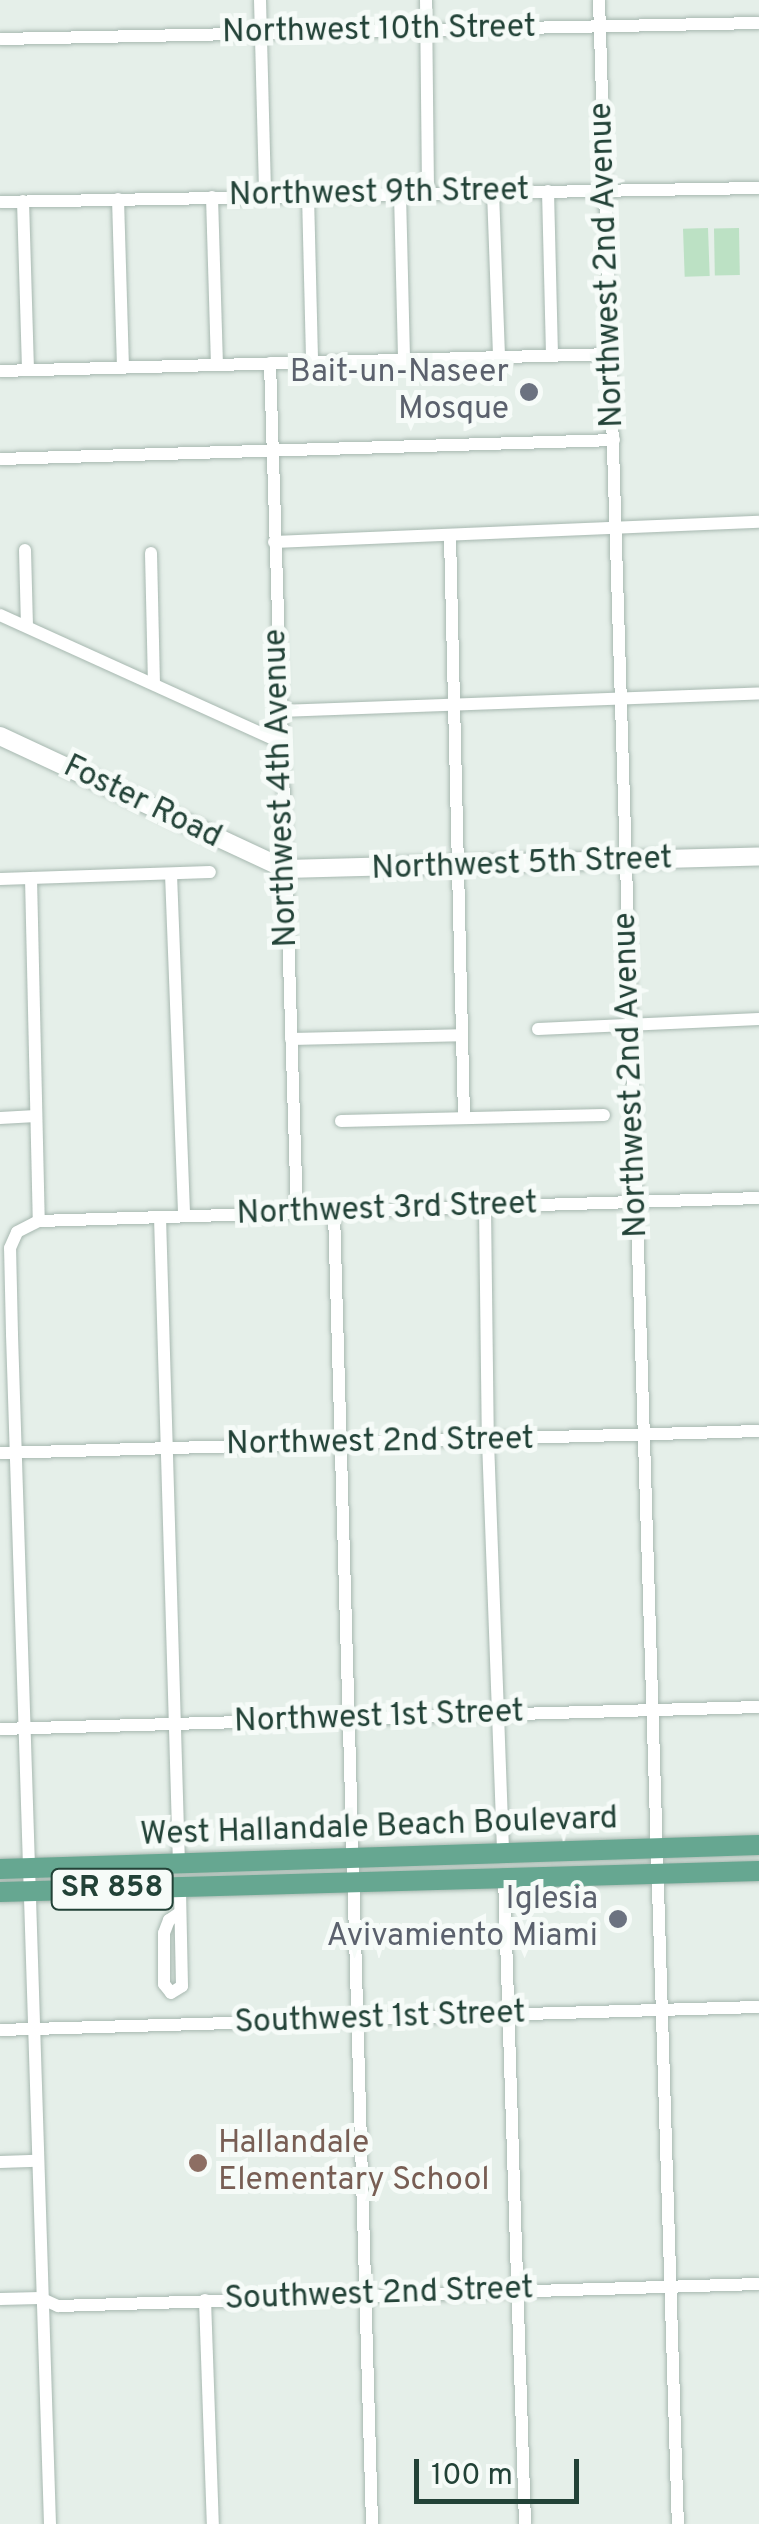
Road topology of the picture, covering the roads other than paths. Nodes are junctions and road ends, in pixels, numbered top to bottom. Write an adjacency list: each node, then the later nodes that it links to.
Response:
1 (260, 0): 7 (street)
2 (426, 0): 6 (street)
3 (599, 0): 5 (street, Northwest 2nd Avenue)
4 (759, 23): 5 (street, Northwest 10th Street)
5 (600, 27): 6 (street, Northwest 10th Street); 10 (street, Northwest 2nd Avenue)
6 (426, 30): 7 (street, Northwest 10th Street); 14 (street)
7 (260, 32): 8 (street, Northwest 10th Street); 16 (street)
8 (0, 39)
9 (759, 188): 10 (street, Northwest 9th Street)
10 (606, 190): 11 (street, Northwest 9th Street); 21 (street, Northwest 2nd Avenue)
11 (548, 191): 12 (street, Northwest 9th Street); 22 (street)
12 (494, 192): 14 (street, Northwest 9th Street); 23 (street)
13 (400, 194): 14 (street, Northwest 9th Street); 15 (street, Northwest 9th Street); 24 (street)
14 (428, 194)
15 (308, 195): 16 (street, Northwest 9th Street); 25 (street)
16 (265, 196): 17 (street, Northwest 9th Street)
17 (212, 198): 18 (street, Northwest 9th Street); 27 (street)
18 (118, 199): 19 (street, Northwest 9th Street); 28 (street)
19 (23, 201): 20 (street, Northwest 9th Street); 29 (street)
20 (0, 202)
21 (612, 354): 22 (street); 31 (street, Northwest 2nd Avenue)
22 (552, 355): 23 (street)
23 (498, 356): 24 (street)
24 (404, 360): 25 (street)
25 (312, 362): 26 (street)
26 (270, 363): 27 (street); 32 (street, Northwest 4th Avenue)
27 (217, 364): 28 (street)
28 (123, 368): 29 (street)
29 (28, 370): 30 (street)
30 (0, 371)
31 (614, 440): 32 (street); 35 (street, Northwest 2nd Avenue)
32 (271, 452): 33 (street); 37 (street, Northwest 4th Avenue)
33 (0, 458)
34 (759, 522): 35 (street)
35 (616, 531): 36 (street); 44 (street, Northwest 2nd Avenue)
36 (450, 536): 37 (street); 45 (street)
37 (274, 542): 46 (street, Northwest 4th Avenue)
38 (26, 550): 41 (street)
39 (151, 553): 42 (street)
40 (0, 615): 41 (street)
41 (27, 626): 42 (street)
42 (154, 684): 48 (street)
43 (759, 693): 44 (street)
44 (622, 698): 45 (street); 50 (street, Northwest 2nd Avenue)
45 (454, 703): 46 (street); 51 (street)
46 (279, 711): 48 (street, Northwest 4th Avenue)
47 (0, 736): 52 (street, Foster Road)
48 (280, 742): 52 (street, Northwest 4th Avenue)
49 (759, 857): 50 (street, Northwest 5th Street)
50 (626, 862): 51 (street, Northwest 5th Street); 58 (street, Northwest 2nd Avenue)
51 (460, 866): 52 (street, Northwest 5th Street); 60 (street)
52 (285, 869): 61 (street, Northwest 4th Avenue)
53 (210, 872): 54 (street)
54 (171, 874): 56 (street); 72 (street)
55 (0, 878): 56 (street)
56 (31, 878): 63 (street)
57 (759, 1018): 58 (street)
58 (631, 1026): 59 (street); 68 (street, Northwest 2nd Avenue)
59 (538, 1030)
60 (461, 1035): 61 (street); 64 (street)
61 (291, 1039): 71 (street, Northwest 4th Avenue)
62 (604, 1115): 64 (street)
63 (36, 1116): 65 (street); 74 (street)
64 (464, 1116): 66 (street)
65 (0, 1118)
66 (341, 1120)
67 (759, 1198): 68 (street, Northwest 3rd Street)
68 (636, 1201): 69 (street, Northwest 3rd Street); 76 (street, Northwest 2nd Avenue)
69 (485, 1207): 70 (street, Northwest 3rd Street); 77 (street)
70 (334, 1212): 71 (street, Northwest 3rd Street); 78 (street)
71 (298, 1213): 72 (street, Northwest 3rd Street)
72 (184, 1216): 73 (street, Northwest 3rd Street)
73 (160, 1217): 74 (street, Northwest 3rd Street); 79 (street)
74 (39, 1222): 81 (street, Northwest 3rd Street)
75 (759, 1431): 76 (street, Northwest 2nd Street)
76 (642, 1435): 77 (street, Northwest 2nd Street); 83 (street, Northwest 2nd Avenue)
77 (488, 1440): 78 (street, Northwest 2nd Street); 84 (street)
78 (342, 1443): 79 (street, Northwest 2nd Street); 85 (street)
79 (165, 1448): 81 (street, Northwest 2nd Street); 86 (street)
80 (0, 1453): 81 (street, Northwest 2nd Street)
81 (15, 1453): 87 (street)
82 (759, 1707): 83 (street, Northwest 1st Street)
83 (651, 1710): 84 (street, Northwest 1st Street); 90 (street, Northwest 2nd Avenue)
84 (499, 1714): 85 (street, Northwest 1st Street); 91 (street)
85 (349, 1719): 86 (street, Northwest 1st Street); 92 (street)
86 (174, 1724): 87 (street, Northwest 1st Street); 93 (street)
87 (23, 1728): 88 (street, Northwest 1st Street); 94 (street)
88 (0, 1729)
89 (759, 1845): 90 (main road, West Hallandale Beach Boulevard / SR 858)
90 (655, 1849): 91 (main road, West Hallandale Beach Boulevard / SR 858); 97 (street, Northwest 2nd Avenue)
91 (504, 1852): 92 (main road, West Hallandale Beach Boulevard / SR 858)
92 (354, 1857): 93 (main road, West Hallandale Beach Boulevard / SR 858); 99 (street)
93 (179, 1864): 94 (main road, West Hallandale Beach Boulevard / SR 858)
94 (28, 1868): 95 (main road, West Hallandale Beach Boulevard / SR 858); 101 (street)
95 (0, 1869)
96 (759, 1871): 97 (main road, West Hallandale Beach Boulevard / SR 858)
97 (655, 1874): 98 (main road, West Hallandale Beach Boulevard / SR 858); 105 (street, Northwest 2nd Avenue)
98 (504, 1876): 99 (main road, West Hallandale Beach Boulevard / SR 858); 106 (street)
99 (354, 1880): 100 (main road, West Hallandale Beach Boulevard / SR 858); 107 (street)
100 (180, 1888): 101 (main road, West Hallandale Beach Boulevard / SR 858); 103 (street)
101 (29, 1890): 102 (main road, West Hallandale Beach Boulevard / SR 858); 108 (street)
102 (0, 1892)
103 (178, 1914): 103 (street)
104 (759, 2007): 105 (street, Southwest 1st Street)
105 (660, 2010): 106 (street, Southwest 1st Street); 113 (street, Northwest 2nd Avenue)
106 (508, 2016): 107 (street, Southwest 1st Street); 114 (street)
107 (359, 2020): 108 (street, Southwest 1st Street); 115 (street)
108 (32, 2029): 109 (street, Southwest 1st Street); 110 (street)
109 (0, 2030)
110 (37, 2161): 111 (street); 116 (street)
111 (0, 2162)
112 (759, 2284): 113 (street, Southwest 2nd Street)
113 (667, 2287): 114 (street, Southwest 2nd Street); 123 (street, Northwest 2nd Avenue)
114 (519, 2291): 115 (street, Southwest 2nd Street); 122 (street)
115 (363, 2295): 118 (street, Southwest 2nd Street); 121 (street)
116 (40, 2298): 117 (street, Southwest 2nd Street); 118 (street, Southwest 2nd Street); 119 (street)
117 (0, 2299)
118 (205, 2300): 120 (street)
119 (50, 2524)
120 (213, 2524)
121 (372, 2524)
122 (525, 2524)
123 (678, 2524)

